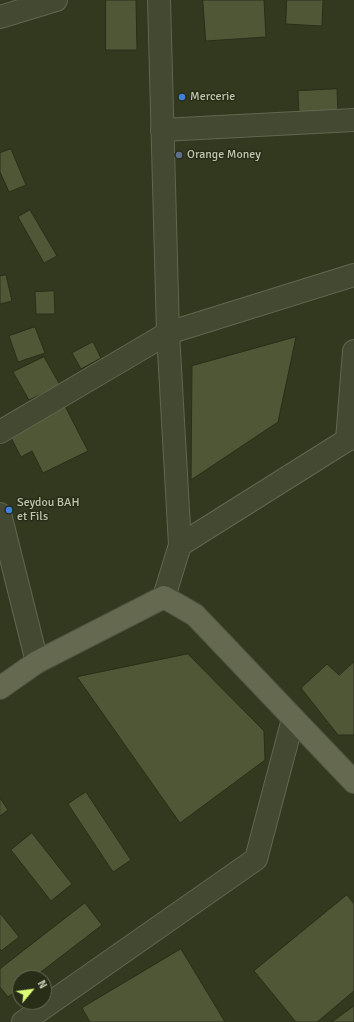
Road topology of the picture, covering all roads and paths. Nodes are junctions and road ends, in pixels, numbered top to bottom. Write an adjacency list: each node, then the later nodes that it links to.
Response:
1 (56, 0): 3 (street)
2 (159, 0): 5 (street)
3 (0, 17)
4 (354, 120): 5 (street)
5 (162, 130): 7 (street)
6 (354, 275): 7 (street)
7 (168, 333): 9 (street); 12 (street)
8 (354, 351): 10 (street)
9 (0, 432)
10 (350, 439): 12 (street)
11 (0, 514): 14 (street)
12 (180, 545): 13 (street)
13 (164, 597): 14 (main road); 16 (main road)
14 (37, 662): 15 (main road)
15 (0, 688)
16 (293, 719): 17 (main road); 18 (street)
17 (351, 773)
18 (23, 1022)

